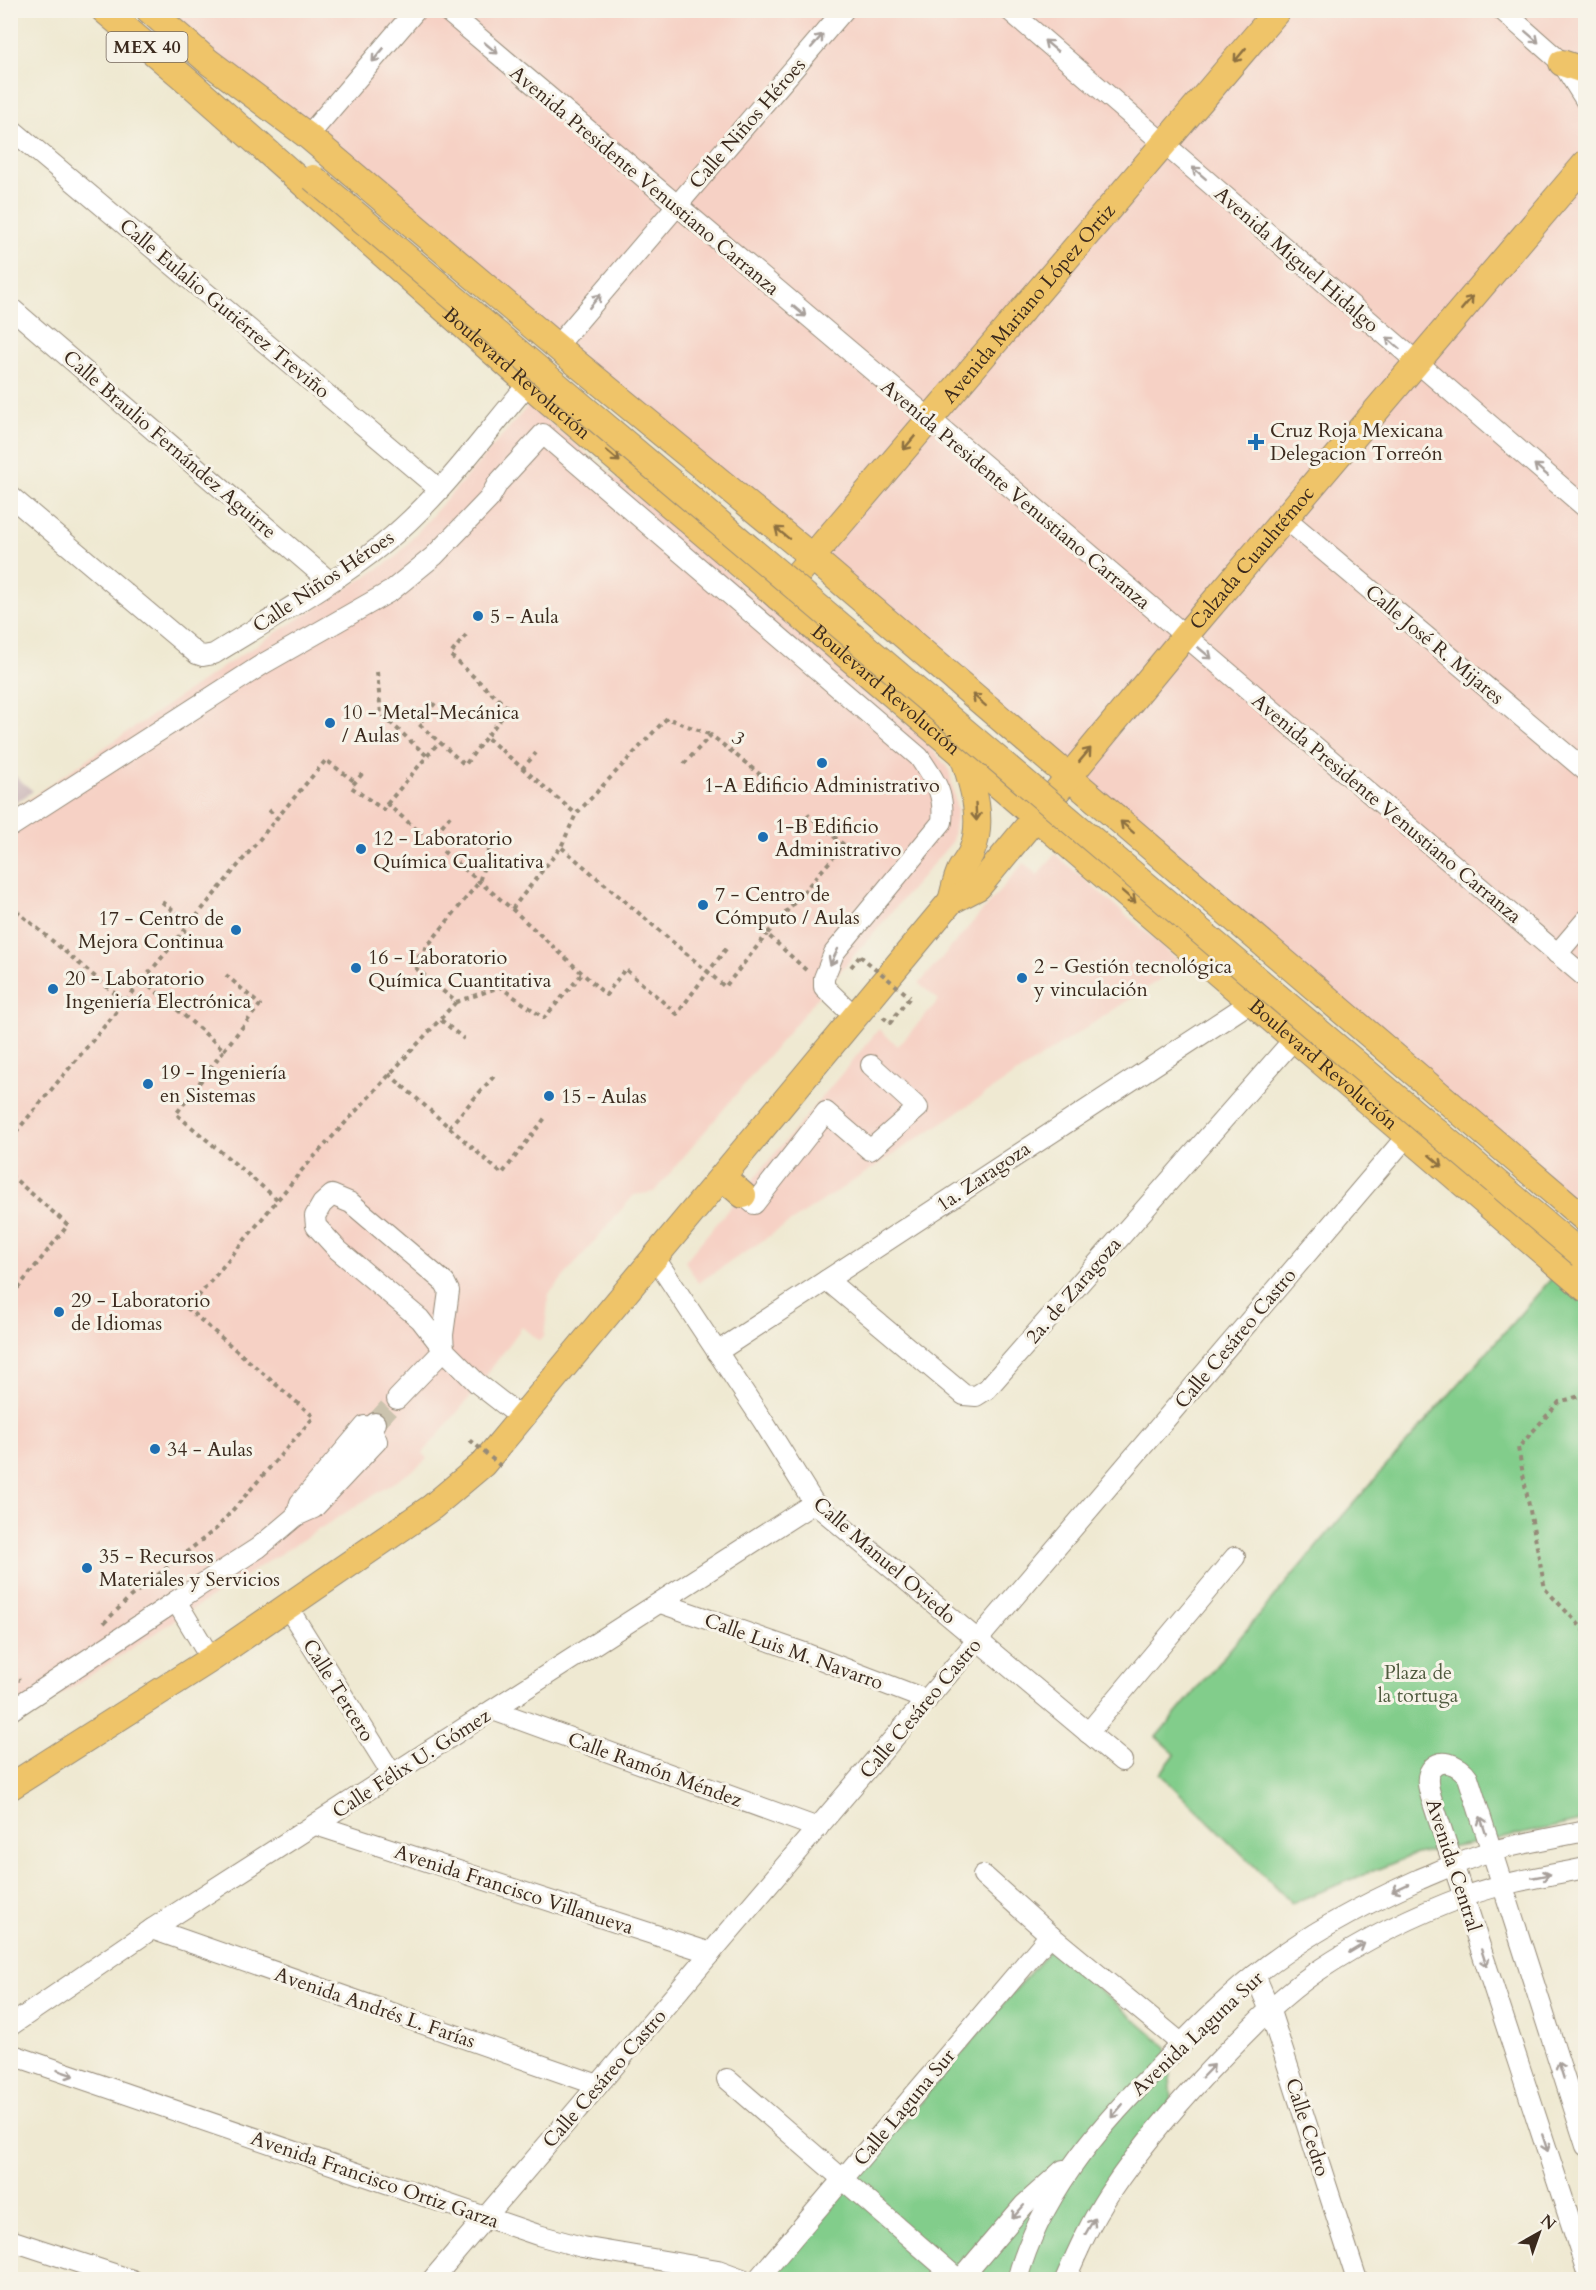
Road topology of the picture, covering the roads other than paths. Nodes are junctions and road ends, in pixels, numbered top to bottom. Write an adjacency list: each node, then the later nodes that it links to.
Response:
1 (104, 10): 11 (main road, Boulevard Revolución / MEX 40)
2 (149, 10): 9 (main road, MEX 40)
3 (416, 10): 14 (street, one-way to 14)
4 (446, 10): 18 (street, Avenida Presidente Venustiano Carranza, one-way to 18)
5 (844, 10): 18 (street, Calle Niños Héroes, one-way to 5)
6 (1009, 10): 15 (street, Avenida Miguel Hidalgo, one-way to 6)
7 (1278, 10): 15 (main road, Avenida Mariano López Ortiz, one-way to 15)
8 (1502, 10): 10 (street, one-way to 10)
9 (209, 62): 14 (main road, MEX 40); 17 (main road, Boulevard Revolución)
10 (1574, 67): 12 (street)
11 (191, 84): 17 (main road, Boulevard Revolución); 22 (main road, Boulevard Revolución / MEX 40)
12 (1586, 101)
13 (10, 128): 24 (street, Calle Eulalio Gutiérrez Treviño)
14 (308, 136): 20 (main road, MEX 40)
15 (1165, 144): 21 (street, Avenida Miguel Hidalgo, one-way to 15); 23 (main road, Avenida Mariano López Ortiz)
16 (1586, 163): 21 (main road, Calzada Cuauhtémoc, one-way to 16)
17 (317, 174): 51 (main road, Boulevard Revolución, bridge)
18 (676, 206): 20 (street, Calle Niños Héroes, one-way to 18); 23 (street, Avenida Presidente Venustiano Carranza, one-way to 23)
19 (10, 307): 29 (street, Calle Braulio Fernández Aguirre)
20 (557, 346): 28 (main road, MEX 40, one-way to 20)
21 (1416, 363): 26 (street, Avenida Miguel Hidalgo, one-way to 21); 27 (main road, Calzada Cuauhtémoc)
22 (528, 384): 24 (street, Calle Niños Héroes); 30 (main road, Boulevard Revolución / MEX 40, one-way to 30)
23 (929, 420): 28 (main road, Avenida Mariano López Ortiz, one-way to 28); 31 (street, Avenida Presidente Venustiano Carranza)
24 (439, 489): 29 (street, Calle Niños Héroes)
25 (10, 496): 29 (street, Calle Niños Héroes)
26 (1586, 508)
27 (1285, 518): 31 (main road, Calzada Cuauhtémoc); 33 (street, Calle José R. Mijares)
28 (812, 557): 30 (main road, Avenida Mariano López Ortiz); 34 (main road, MEX 40, one-way to 28)
29 (329, 581)
30 (778, 597): 32 (main road, Boulevard Revolución / MEX 40)
31 (1185, 636): 34 (main road, Calzada Cuauhtémoc, one-way to 31); 41 (street, Avenida Presidente Venustiano Carranza, one-way to 41)
32 (963, 755): 35 (main road, Boulevard Revolución / MEX 40); 38 (main road, one-way to 38)
33 (1586, 771)
34 (1070, 778): 35 (main road, Calzada Cuauhtémoc); 37 (main road, MEX 40, one-way to 34)
35 (1037, 818): 38 (main road, Calzada Cuauhtémoc); 40 (main road, Boulevard Revolución / MEX 40, one-way to 40)
36 (10, 826): 44 (street, one-way to 44)
37 (1205, 894): 40 (main road); 50 (main road, MEX 40)
38 (951, 901): 44 (main road)
39 (1586, 920): 41 (street)
40 (1172, 934): 43 (main road, Boulevard Revolución / MEX 40)
41 (1557, 954): 42 (street, Avenida Presidente Venustiano Carranza)
42 (1586, 978)
43 (1251, 1002): 45 (main road, Boulevard Revolución / MEX 40); 53 (street, 1a. Zaragoza)
44 (855, 1017): 48 (main road)
45 (1294, 1039): 47 (main road, Boulevard Revolución / MEX 40); 53 (street, 2a. de Zaragoza)
46 (871, 1065): 49 (street)
47 (1407, 1136): 54 (main road, Boulevard Revolución / MEX 40, one-way to 54); 65 (street, Calle Cesáreo Castro)
48 (722, 1177): 49 (main road); 52 (main road)
49 (743, 1196)
50 (1586, 1220)
51 (1584, 1250)
52 (655, 1258): 56 (street, Calle Manuel Oviedo); 58 (main road)
53 (827, 1280): 56 (street, 1a. Zaragoza)
54 (1586, 1289)
55 (444, 1350): 55 (street); 57 (street); 58 (street)
56 (717, 1353): 60 (street, Calle Manuel Oviedo)
57 (397, 1399)
58 (522, 1419): 64 (main road)
59 (373, 1425): 62 (street)
60 (814, 1503): 63 (street, Calle Félix U. Gómez); 65 (street, Calle Manuel Oviedo)
61 (1235, 1557): 70 (street)
62 (176, 1601): 66 (street); 69 (street)
63 (661, 1603): 67 (street, Calle Luis M. Navarro); 68 (street, Calle Félix U. Gómez)
64 (287, 1606): 66 (main road); 72 (street, Calle Tercero)
65 (978, 1641): 67 (street, Calle Cesáreo Castro); 70 (street, Calle Manuel Oviedo)
66 (211, 1659): 73 (main road)
67 (927, 1700): 75 (street, Calle Cesáreo Castro)
68 (493, 1710): 72 (street, Calle Félix U. Gómez); 75 (street, Calle Ramón Méndez)
69 (10, 1711)
70 (1088, 1733): 71 (street, Calle Manuel Oviedo)
71 (1122, 1761)
72 (392, 1774): 74 (street, Calle Félix U. Gómez)
73 (10, 1787)
74 (316, 1825): 83 (street, Calle Félix U. Gómez); 85 (street, Avenida Francisco Villanueva)
75 (818, 1828): 85 (street, Calle Cesáreo Castro)
76 (1586, 1831): 77 (street, Avenida Laguna Sur)
77 (1492, 1851): 78 (street, Avenida Laguna Sur); 78 (street, Avenida Central, one-way to 78); 81 (street, Avenida Central)
78 (1454, 1864): 82 (street, Avenida Central); 86 (street, Avenida Laguna Sur, one-way to 86)
79 (1586, 1868): 81 (street, Avenida Laguna Sur, one-way to 79)
80 (983, 1875): 84 (street)
81 (1502, 1884): 82 (street, Avenida Laguna Sur); 93 (street, Avenida Central, one-way to 81)
82 (1464, 1896): 87 (street, Avenida Laguna Sur, one-way to 82); 98 (street, Avenida Central, one-way to 98)
83 (152, 1929): 88 (street, Calle Félix U. Gómez); 92 (street, Avenida Andrés L. Farías)
84 (1050, 1935): 89 (street); 95 (street, Calle Laguna Sur)
85 (711, 1953): 92 (street, Calle Cesáreo Castro)
86 (1255, 1975): 87 (street, Calle Cedro); 89 (street, Avenida Laguna Sur)
87 (1269, 2008): 105 (street, Avenida Laguna Sur, one-way to 87); 106 (street, Calle Cedro)
88 (10, 2026)
89 (1182, 2044): 94 (street, Avenida Laguna Sur, one-way to 94)
90 (10, 2054): 96 (street, Avenida Francisco Ortiz Garza, one-way to 96)
91 (727, 2079): 95 (street)
92 (598, 2085): 96 (street, Calle Cesáreo Castro)
93 (1586, 2146)
94 (1077, 2158): 103 (street, one-way to 103); 104 (street, Avenida Laguna Sur)
95 (843, 2179): 102 (street, Calle Laguna Sur); 103 (street)
96 (486, 2217): 100 (street, Calle Cesáreo Castro); 101 (street, Avenida Francisco Ortiz Garza)
97 (10, 2240): 99 (street)
98 (1586, 2269)
99 (132, 2280)
100 (432, 2280)
101 (745, 2280)
102 (757, 2280)
103 (960, 2280)
104 (1017, 2280)
105 (1065, 2280)
106 (1357, 2280)

